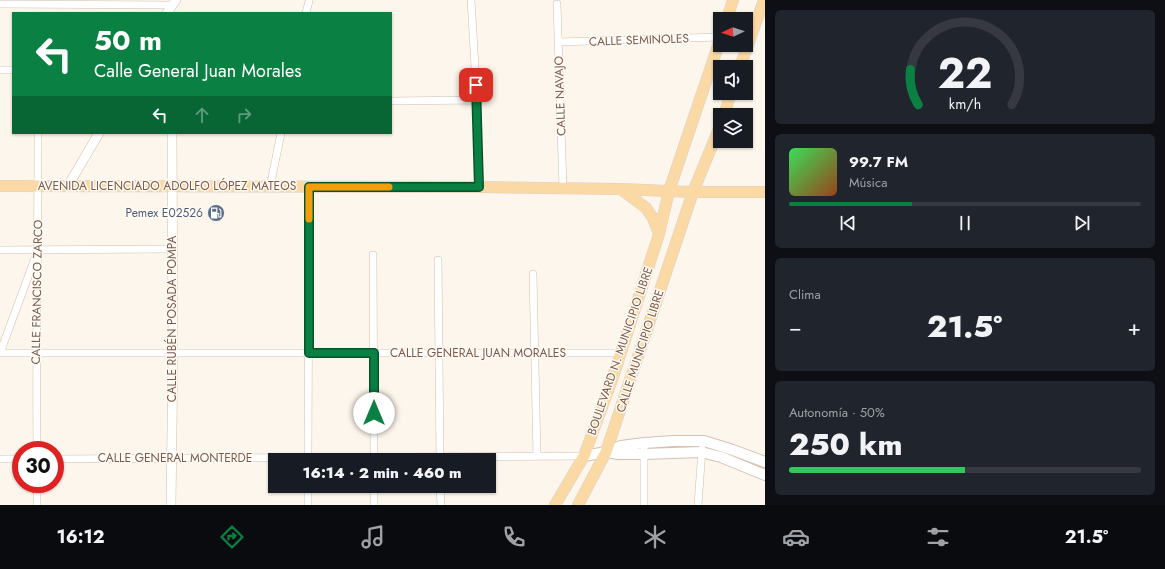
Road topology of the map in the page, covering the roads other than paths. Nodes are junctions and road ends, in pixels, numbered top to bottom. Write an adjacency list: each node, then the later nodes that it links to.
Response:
1 (310, 0): 9 (street)
2 (472, 0): 17 (street)
3 (733, 0): 10 (main road)
4 (764, 0): 14 (main road)
5 (38, 2): 6 (street); 8 (street)
6 (0, 4)
7 (557, 4): 12 (street, CALLE NAVAJO)
8 (172, 6)
9 (306, 12)
10 (729, 12)
11 (713, 39): 12 (street, CALLE SEMINOLES)
12 (558, 42): 31 (street, CALLE NAVAJO)
13 (716, 52): 33 (main road, BOULEVARD N. MUNICIPIO LIBRE)
14 (743, 60)
15 (0, 70): 16 (street)
16 (12, 70)
17 (477, 100): 18 (street); 30 (street)
18 (392, 101)
19 (38, 134): 25 (street, CALLE FRANCISCO ZARCO)
20 (98, 134): 26 (street)
21 (172, 134): 27 (street, CALLE RUBÉN POSADA POMPA)
22 (281, 134): 28 (street)
23 (713, 143): 34 (main road, CALLE MUNICIPIO LIBRE)
24 (0, 186): 25 (main road, AVENIDA LICENCIADO ADOLFO LÓPEZ MATEOS)
25 (38, 186): 26 (main road, AVENIDA LICENCIADO ADOLFO LÓPEZ MATEOS); 39 (street, CALLE FRANCISCO ZARCO)
26 (68, 186): 27 (main road, AVENIDA LICENCIADO ADOLFO LÓPEZ MATEOS)
27 (172, 186): 28 (main road, AVENIDA LICENCIADO ADOLFO LÓPEZ MATEOS); 37 (street, CALLE RUBÉN POSADA POMPA)
28 (270, 187): 29 (main road, AVENIDA LICENCIADO ADOLFO LÓPEZ MATEOS)
29 (309, 187): 30 (main road, AVENIDA LICENCIADO ADOLFO LÓPEZ MATEOS); 48 (street)
30 (479, 187): 31 (main road, AVENIDA LICENCIADO ADOLFO LÓPEZ MATEOS)
31 (563, 188): 32 (main road, AVENIDA LICENCIADO ADOLFO LÓPEZ MATEOS)
32 (620, 189): 33 (main road, AVENIDA LICENCIADO ADOLFO LÓPEZ MATEOS); 36 (main road)
33 (669, 190): 34 (main road, AVENIDA LICENCIADO ADOLFO LÓPEZ MATEOS); 36 (main road, BOULEVARD N. MUNICIPIO LIBRE)
34 (693, 192): 35 (main road, AVENIDA LICENCIADO ADOLFO LÓPEZ MATEOS); 44 (main road, CALLE MUNICIPIO LIBRE)
35 (765, 192)
36 (659, 234): 43 (main road, BOULEVARD N. MUNICIPIO LIBRE)
37 (172, 249): 39 (street); 47 (street, CALLE RUBÉN POSADA POMPA)
38 (0, 250): 39 (street)
39 (38, 250): 45 (street); 46 (street, CALLE FRANCISCO ZARCO)
40 (373, 255): 49 (street)
41 (438, 260): 52 (street)
42 (534, 274): 50 (street)
43 (644, 284): 44 (main road); 51 (main road, BOULEVARD N. MUNICIPIO LIBRE)
44 (660, 292): 56 (main road, CALLE MUNICIPIO LIBRE)
45 (0, 353): 46 (street, CALLE GENERAL JUAN MORALES)
46 (36, 353): 47 (street, CALLE GENERAL JUAN MORALES); 53 (street, CALLE FRANCISCO ZARCO)
47 (173, 353): 48 (street, CALLE GENERAL JUAN MORALES); 65 (street, CALLE RUBÉN POSADA POMPA)
48 (309, 353): 49 (street, CALLE GENERAL JUAN MORALES); 58 (street)
49 (374, 353): 52 (street, CALLE GENERAL JUAN MORALES); 59 (street)
50 (535, 353): 51 (street, CALLE GENERAL JUAN MORALES); 52 (street, CALLE GENERAL JUAN MORALES); 62 (street)
51 (621, 353): 63 (main road, BOULEVARD N. MUNICIPIO LIBRE)
52 (439, 354): 60 (street)
53 (37, 441)
54 (704, 441): 55 (main road, CALLE GENERAL MONTERDE); 57 (street); 70 (main road, CALLE GENERAL MONTERDE)
55 (644, 443): 56 (main road, CALLE GENERAL MONTERDE); 61 (street)
56 (606, 452): 61 (main road, CALLE GENERAL MONTERDE); 63 (main road, CALLE GENERAL MONTERDE); 82 (main road, CALLE MUNICIPIO LIBRE)
57 (701, 452): 61 (main road, CALLE GENERAL MONTERDE); 71 (main road, CALLE GENERAL MONTERDE); 84 (street)
58 (308, 453)
59 (374, 453)
60 (440, 453)
61 (644, 454): 83 (street)
62 (537, 456): 63 (street, CALLE GENERAL MONTERDE); 64 (street, CALLE GENERAL MONTERDE)
63 (584, 456): 81 (main road, BOULEVARD N. MUNICIPIO LIBRE)
64 (496, 457)
65 (172, 458): 68 (street, CALLE GENERAL MONTERDE); 69 (street, CALLE GENERAL MONTERDE); 77 (street, CALLE RUBÉN POSADA POMPA)
66 (0, 459): 67 (street)
67 (12, 459)
68 (64, 459)
69 (268, 459)
70 (765, 462)
71 (765, 475)
72 (37, 493): 76 (street)
73 (308, 493): 78 (street)
74 (374, 493): 79 (street)
75 (440, 493): 80 (street)
76 (37, 505)
77 (172, 505)
78 (308, 505)
79 (374, 505)
80 (441, 505)
81 (555, 505)
82 (578, 505)
83 (644, 505)
84 (698, 505)

